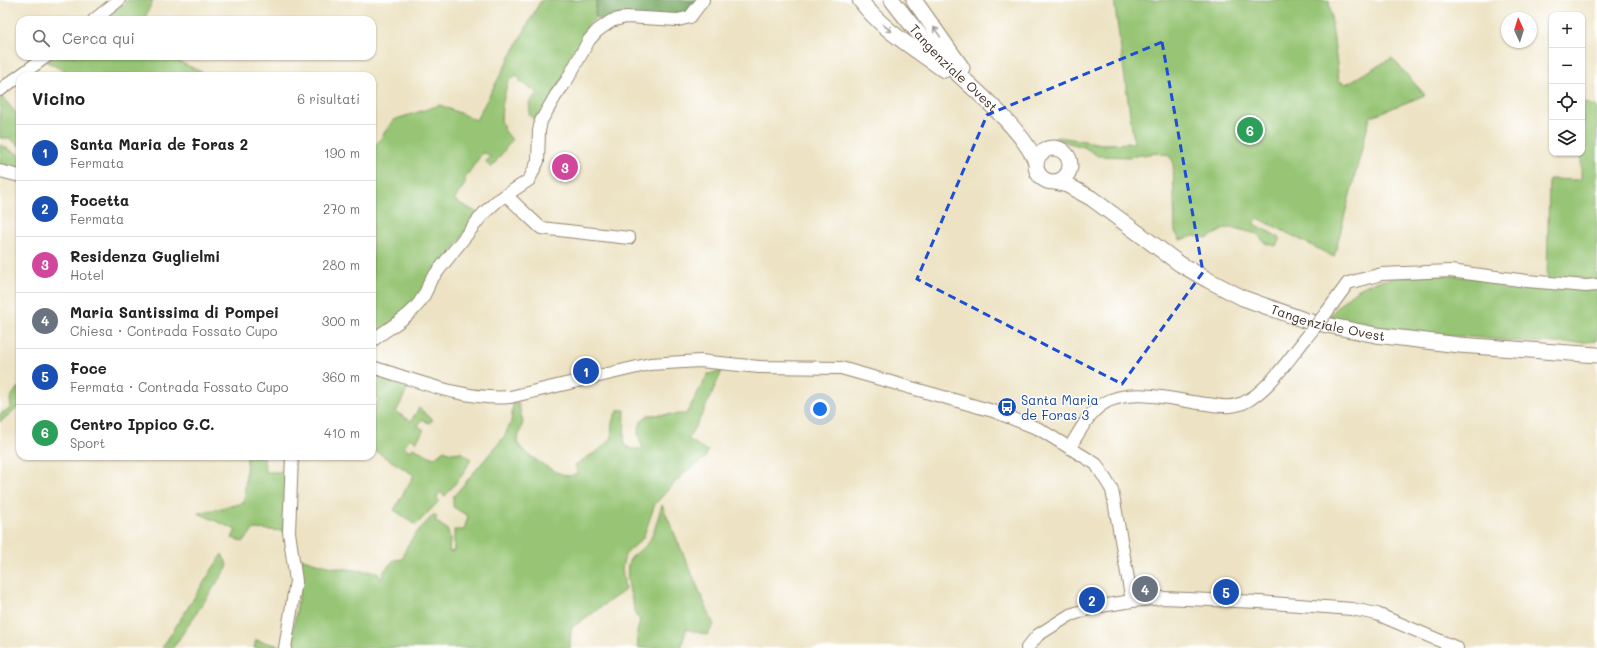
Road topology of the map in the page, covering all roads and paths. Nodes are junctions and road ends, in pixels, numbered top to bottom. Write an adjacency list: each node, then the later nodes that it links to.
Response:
1 (119, 0): 6 (street)
2 (703, 0): 19 (street)
3 (860, 0): 11 (main road, one-way to 11)
4 (892, 0): 11 (main road, Tangenziale Ovest)
5 (914, 0): 11 (main road, one-way to 5)
6 (99, 16)
7 (41, 60): 8 (street)
8 (25, 72)
9 (16, 78): 10 (street)
10 (0, 90)
11 (983, 98): 12 (main road, Tangenziale Ovest)
12 (1018, 132): 13 (main road, Tangenziale Ovest); 14 (main road, Tangenziale Ovest)
13 (1049, 148): 14 (main road); 15 (main road)
14 (1036, 162): 18 (main road)
15 (1070, 168): 18 (main road); 20 (main road, Tangenziale Ovest)
16 (0, 171): 17 (street)
17 (16, 175)
18 (1056, 182): 20 (main road, Tangenziale Ovest)
19 (506, 195): 21 (street); 23 (street)
20 (1091, 198): 24 (main road, Tangenziale Ovest)
21 (629, 238)
22 (1597, 285): 26 (street, bridge)
23 (376, 339)
24 (1597, 354)
25 (376, 368): 26 (street)
26 (1070, 447): 28 (street)
27 (292, 460): 29 (street)
28 (1132, 601): 30 (street); 31 (street)
29 (285, 648)
30 (1027, 648)
31 (1457, 648)

